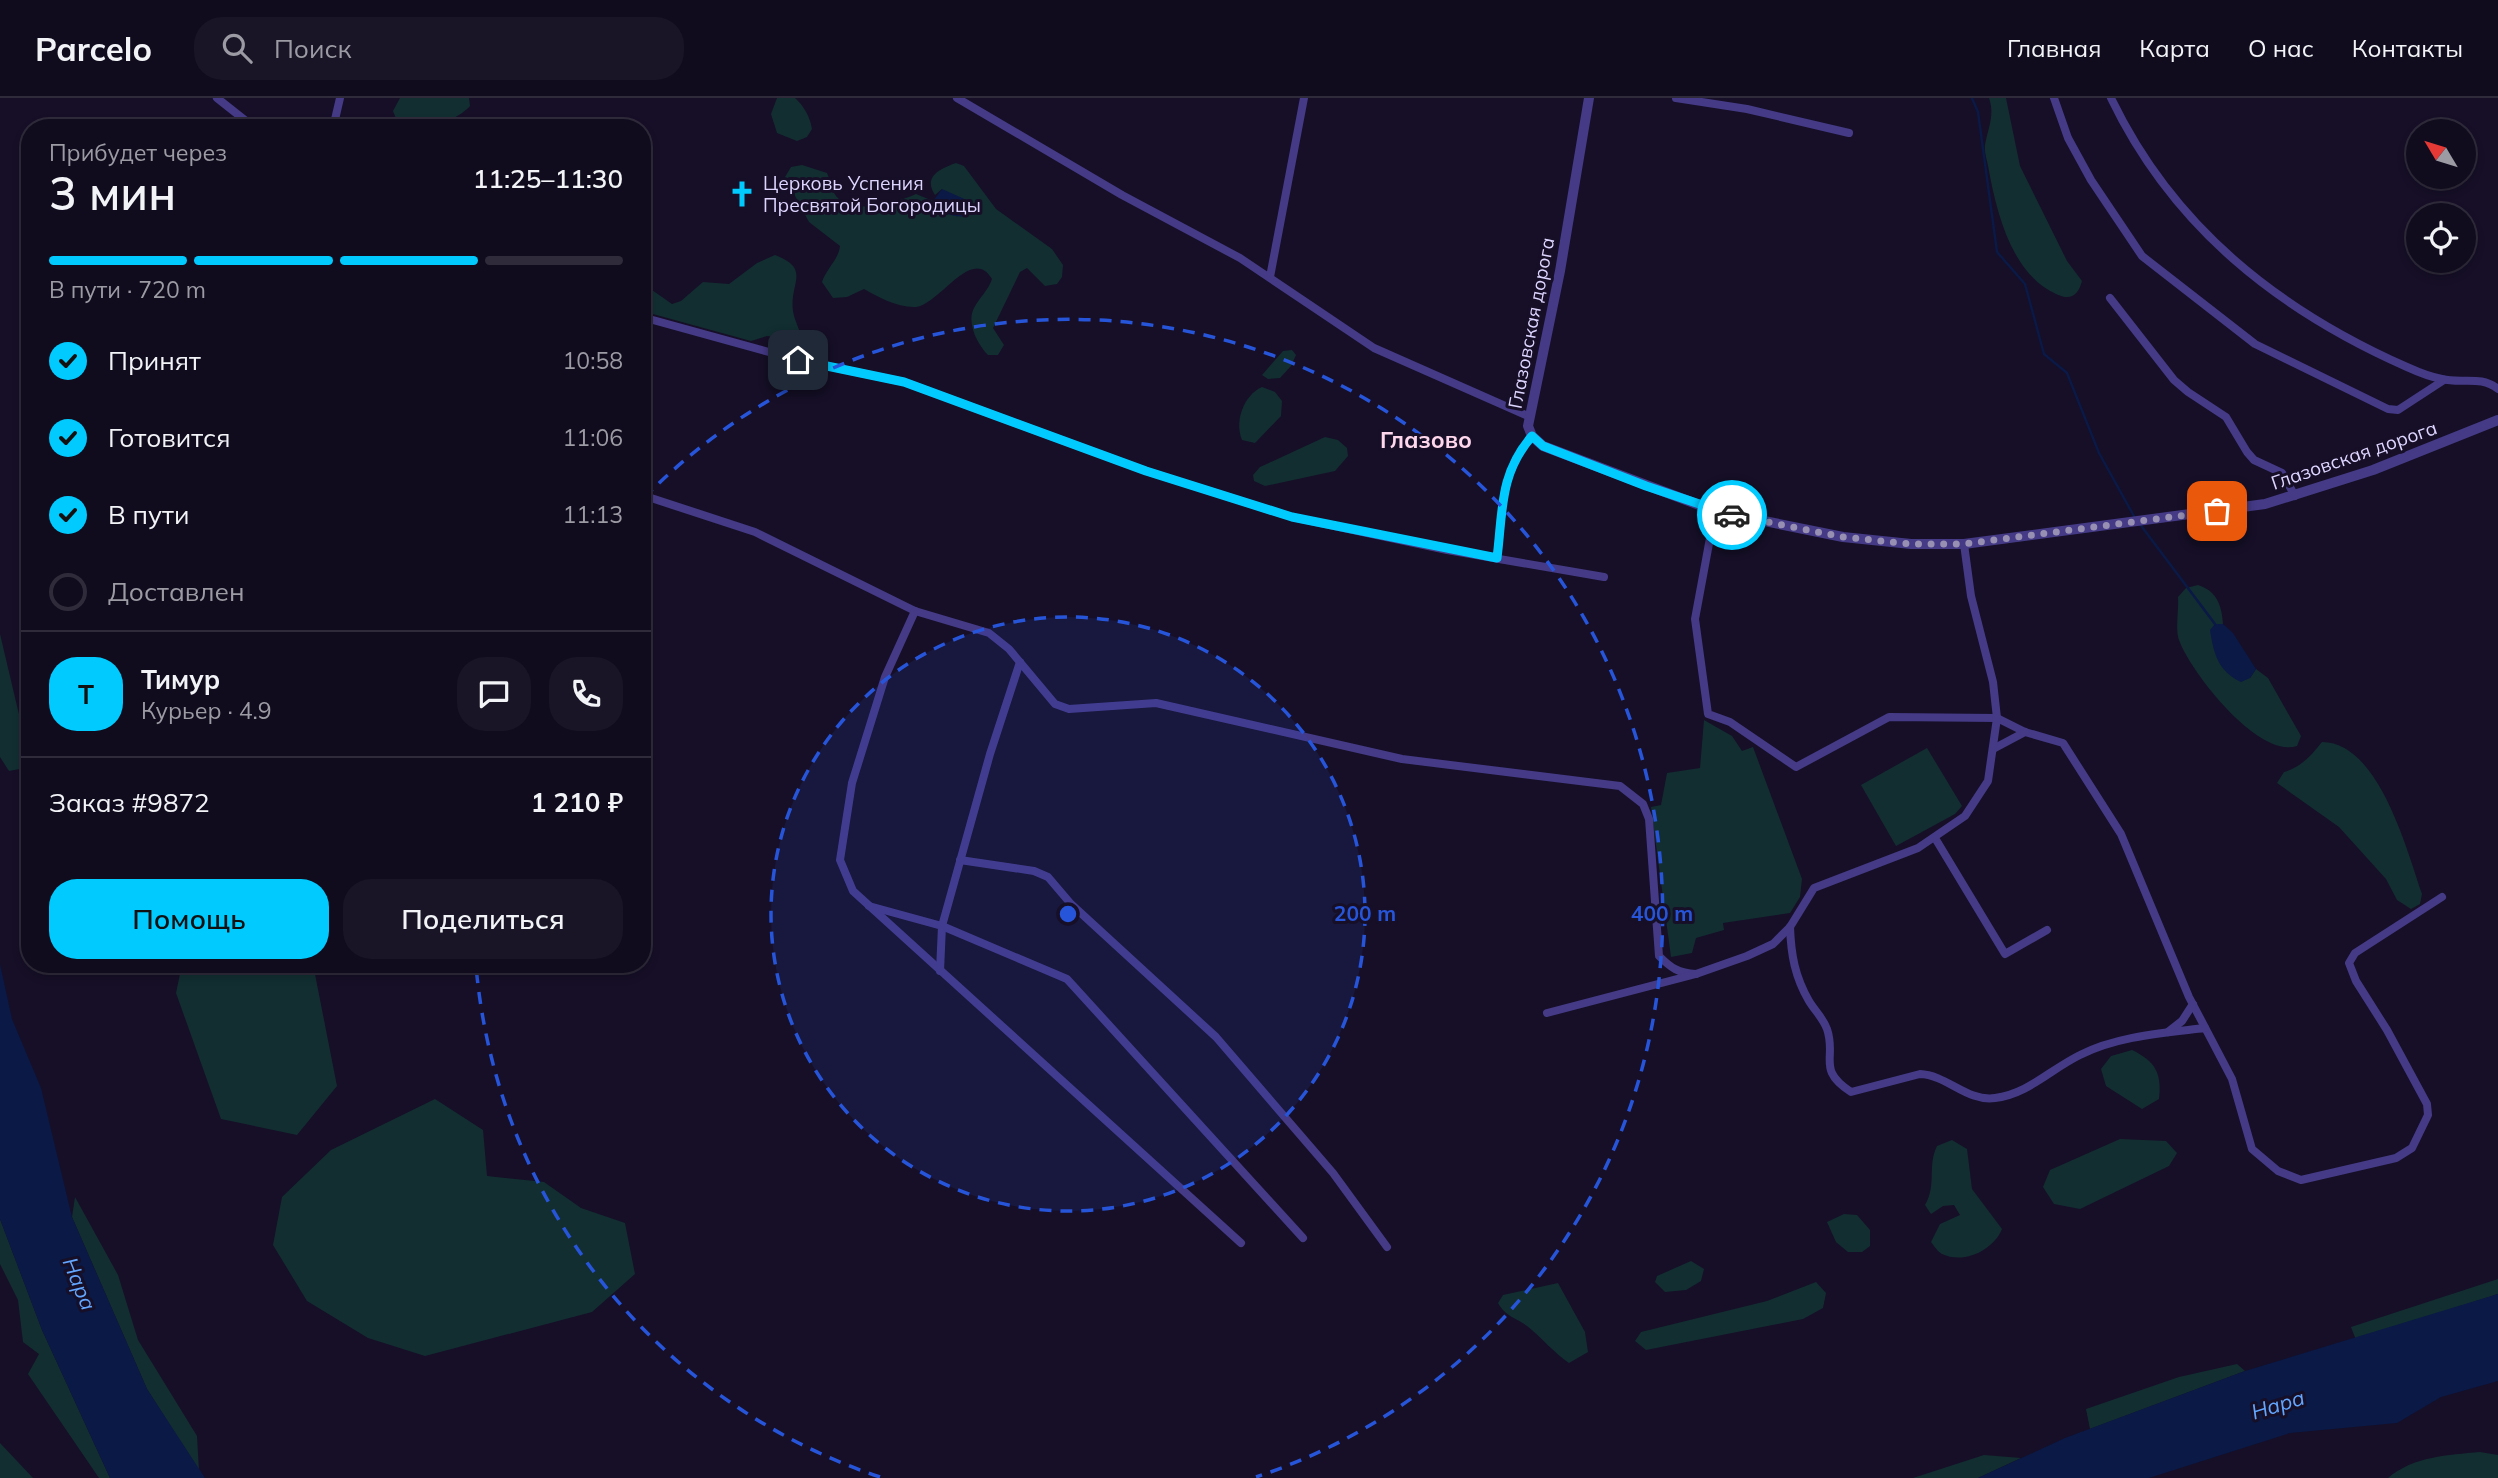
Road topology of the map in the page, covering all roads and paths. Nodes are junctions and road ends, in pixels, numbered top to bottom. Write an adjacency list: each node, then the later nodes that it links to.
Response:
1 (217, 98): 9 (street)
2 (340, 98): 10 (street)
3 (957, 98): 12 (street)
4 (1304, 98): 12 (street)
5 (1589, 98): 17 (street, Глазовская дорога)
6 (1676, 98): 11 (street)
7 (2054, 98): 15 (street)
8 (2111, 98): 15 (street)
9 (244, 119)
10 (335, 119)
11 (1849, 133)
12 (1270, 276): 17 (street)
13 (2110, 298): 20 (street)
14 (651, 319): 24 (street)
15 (2444, 380): 16 (street)
16 (2498, 389)
17 (1530, 417): 19 (street, Глазовская дорога)
18 (2498, 419): 20 (street, Глазовская дорога)
19 (1532, 436): 22 (street, Глазовская дорога); 24 (street)
20 (2295, 496): 23 (street, Глазовская дорога)
21 (651, 498): 26 (street)
22 (1715, 511): 23 (street, Глазовская дорога); 28 (street)
23 (1964, 544): 28 (street)
24 (1497, 558): 25 (street)
25 (1604, 577)
26 (915, 611): 27 (street); 34 (street)
27 (1020, 662): 32 (street); 39 (street)
28 (1997, 718): 29 (street); 30 (street)
29 (2025, 732): 30 (street); 40 (street)
30 (1993, 749): 31 (street)
31 (1935, 838): 36 (street); 37 (street)
32 (961, 860): 35 (street); 46 (street)
33 (2442, 897): 42 (street)
34 (867, 905): 35 (street); 38 (street)
35 (942, 926): 38 (street); 44 (street)
36 (1790, 927): 39 (street); 43 (street)
37 (2047, 930)
38 (940, 971): 45 (street)
39 (1696, 974): 41 (street)
40 (2193, 1004): 42 (street); 43 (street)
41 (1547, 1013)
42 (2205, 1028): 43 (street)
43 (2168, 1032)
44 (1303, 1238)
45 (1241, 1243)
46 (1387, 1247)

